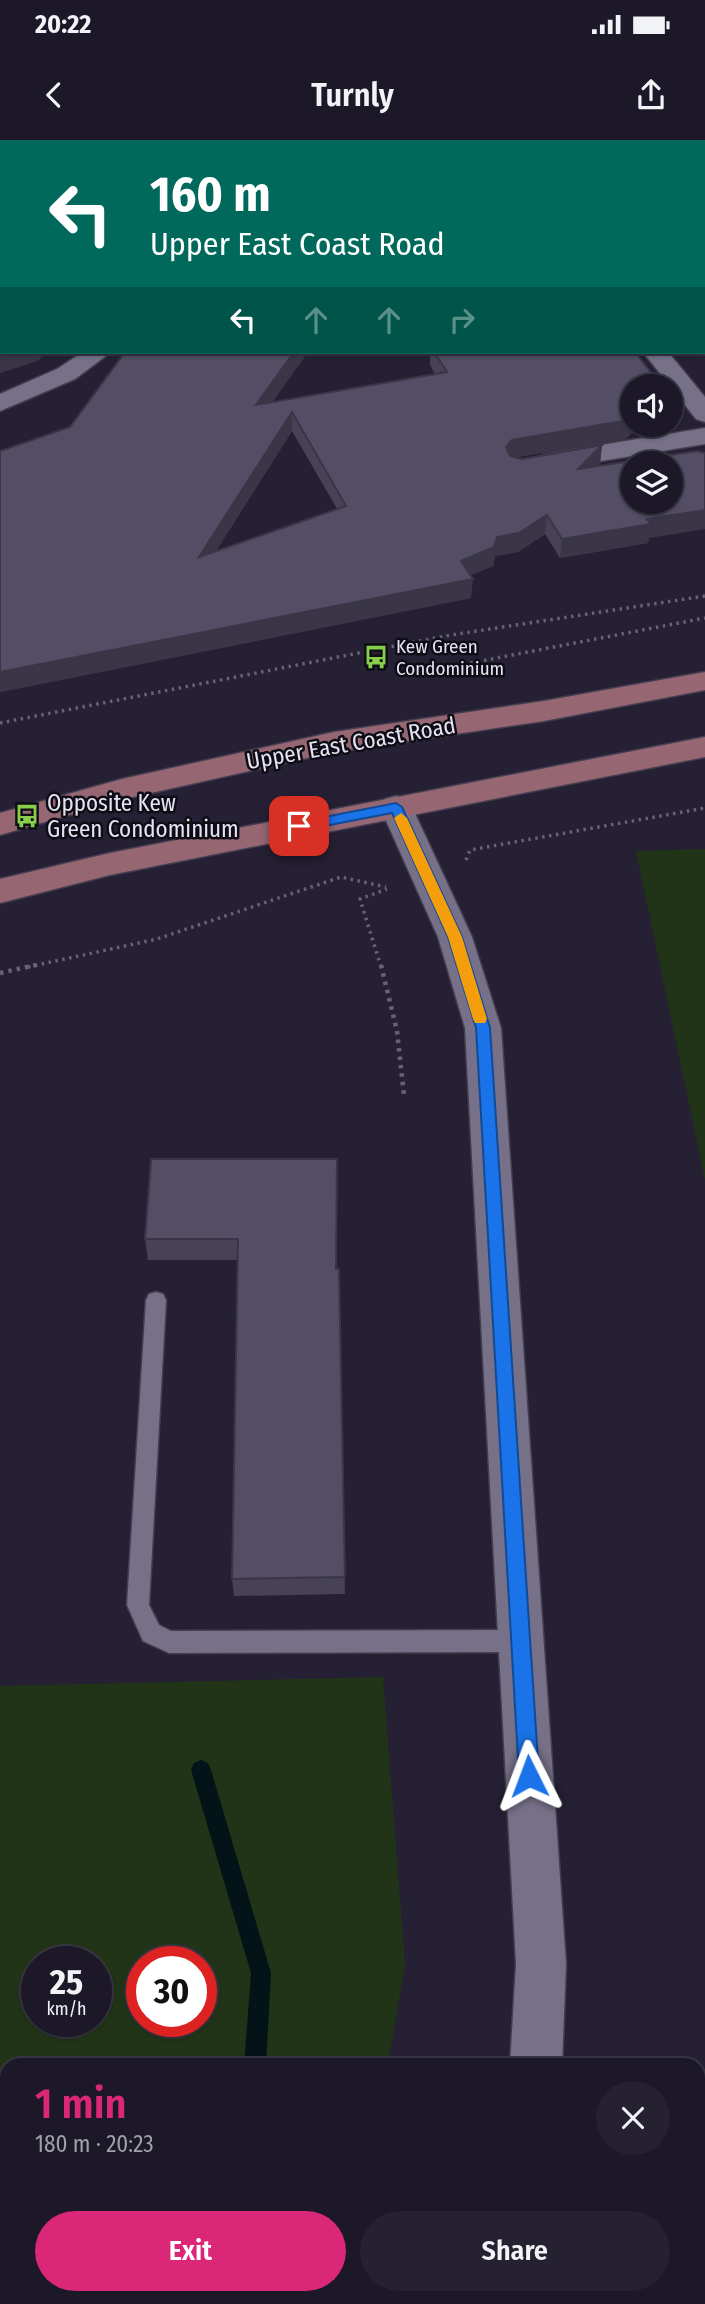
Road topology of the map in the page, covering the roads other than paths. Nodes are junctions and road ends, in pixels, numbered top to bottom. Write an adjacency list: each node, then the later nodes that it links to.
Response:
1 (96, 354): 3 (street)
2 (657, 354): 4 (street)
3 (0, 404)
4 (705, 414)
5 (705, 436): 6 (street)
6 (533, 465)
7 (705, 681): 10 (main road, Upper East Coast Road)
8 (705, 747): 9 (main road)
9 (396, 807): 11 (main road); 13 (street)
10 (0, 824)
11 (0, 891)
12 (156, 1300): 13 (lane)
13 (521, 1642): 14 (street)
14 (536, 2058)

